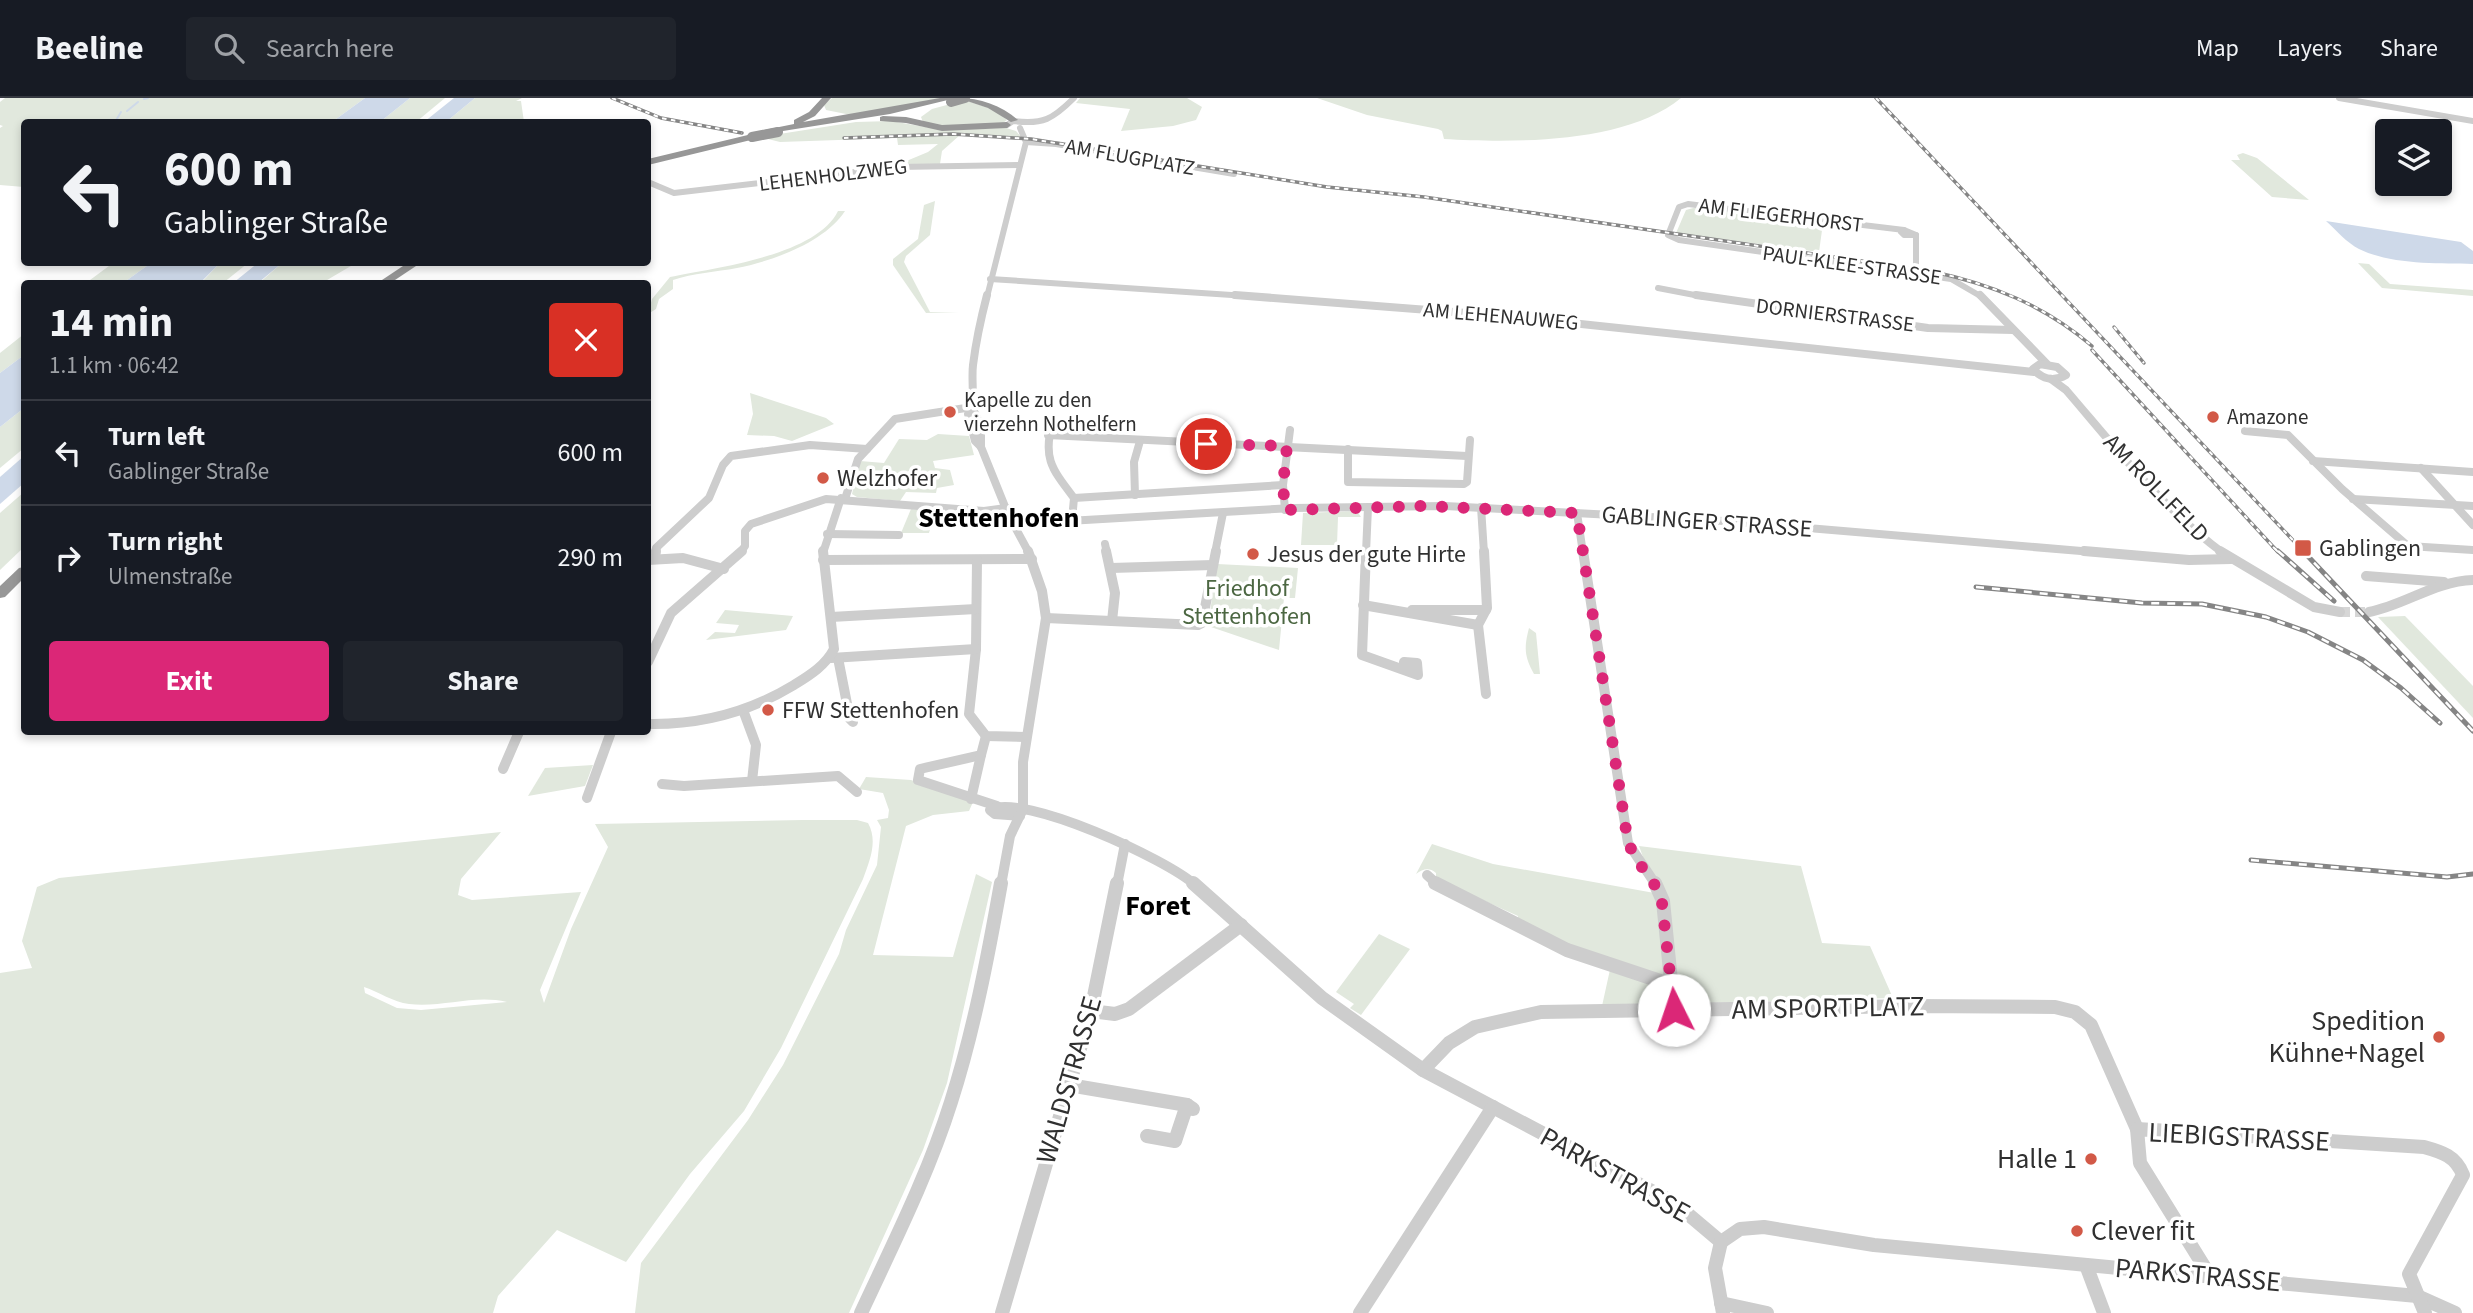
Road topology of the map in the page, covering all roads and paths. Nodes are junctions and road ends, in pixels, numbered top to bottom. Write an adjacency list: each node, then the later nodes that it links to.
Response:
1 (964, 98): 5 (highway, bridge); 10 (highway)
2 (1074, 98): 10 (street)
3 (2339, 98): 8 (street)
4 (824, 100): 6 (highway); 11 (highway)
5 (948, 101): 6 (highway); 7 (highway); 9 (highway)
6 (871, 115): 11 (highway)
7 (853, 121): 9 (highway); 11 (highway)
8 (2473, 121)
9 (924, 125): 10 (highway)
10 (1014, 125): 12 (street)
11 (771, 131): 13 (highway, bridge); 14 (highway, bridge)
12 (1026, 142): 15 (street); 16 (street, AM FLUGPLATZ)
13 (651, 159)
14 (651, 159)
15 (1020, 165): 17 (street, LEHENHOLZWEG); 26 (street)
16 (1234, 174)
17 (651, 183)
18 (1904, 233): 19 (street, AM FLIEGERHORST); 20 (street, AM FLIEGERHORST); 20 (street, AM FLIEGERHORST)
19 (1679, 240): 31 (street, PAUL-KLEE-STRASSE)
20 (1916, 245): 23 (street, AM FLIEGERHORST)
21 (399, 266): 24 (highway)
22 (410, 266): 25 (highway)
23 (1916, 267)
24 (377, 280)
25 (388, 280)
26 (990, 280): 27 (street, AM LEHENAUWEG); 29 (street); 30 (street)
27 (1016, 280): 29 (street); 32 (street, AM LEHENAUWEG)
28 (1658, 288): 31 (street, DORNIERSTRASSE)
29 (990, 291): 30 (street)
30 (982, 316): 36 (street)
31 (2013, 330): 32 (street, PAUL-KLEE-STRASSE)
32 (2035, 365): 33 (street); 34 (street)
33 (2051, 379): 34 (street); 35 (street, AM ROLLFELD)
34 (2062, 379): 35 (street, AM ROLLFELD)
35 (2066, 390): 72 (street, AM ROLLFELD)
36 (972, 407): 44 (street); 59 (street)
37 (1053, 421): 40 (street)
38 (1290, 430): 43 (street)
39 (2245, 431): 47 (street)
40 (1048, 435): 42 (street); 53 (street)
41 (1469, 440): 46 (street)
42 (1140, 441): 43 (street); 51 (street)
43 (1287, 446): 45 (street); 50 (street)
44 (867, 449): 52 (street); 70 (street)
45 (1348, 449): 46 (street); 46 (street)
46 (1467, 456)
47 (2313, 461): 48 (street); 54 (street)
48 (2421, 468): 49 (street); 55 (street)
49 (2473, 472)
50 (1283, 485): 51 (street); 60 (street)
51 (1135, 495): 53 (street)
52 (843, 498): 59 (street); 66 (street); 79 (street)
53 (1074, 498): 63 (street)
54 (2353, 499): 55 (street); 69 (street)
55 (2454, 505): 56 (street); 65 (street)
56 (2473, 506)
57 (1368, 507): 58 (street, GABLINGER STRASSE); 60 (street, GABLINGER STRASSE); 87 (street)
58 (1481, 507): 62 (street, GABLINGER STRASSE); 90 (street)
59 (1006, 508): 64 (street)
60 (1285, 510): 61 (street, GABLINGER STRASSE)
61 (1223, 513): 63 (street, GABLINGER STRASSE); 77 (street)
62 (1577, 513): 76 (street, GABLINGER STRASSE); 120 (street)
63 (1072, 520): 64 (street, GABLINGER STRASSE)
64 (1014, 524): 71 (street)
65 (2473, 526)
66 (827, 534): 67 (street); 73 (street)
67 (899, 535)
68 (1105, 544): 78 (street)
69 (2473, 550)
70 (651, 559): 79 (street)
71 (1032, 559): 74 (street); 94 (street)
72 (2231, 559): 76 (street, GABLINGER STRASSE); 91 (street, AM ROLLFELD)
73 (823, 560): 74 (street); 93 (street)
74 (977, 560): 88 (street)
75 (21, 561): 83 (highway)
76 (2209, 561): 80 (street)
77 (1213, 565): 78 (street); 95 (street)
78 (1111, 568): 95 (street)
79 (724, 569): 98 (street)
80 (2220, 570)
81 (21, 574): 86 (highway)
82 (2366, 576): 85 (street)
83 (0, 580)
84 (2473, 580): 85 (street)
85 (2444, 582): 92 (street)
86 (0, 594)
87 (1363, 605): 89 (street); 100 (street)
88 (976, 609): 93 (street); 97 (street)
89 (1411, 610): 90 (street); 96 (street)
90 (1486, 610): 96 (street)
91 (2340, 612)
92 (2369, 612)
93 (831, 617): 99 (street)
94 (1046, 618): 95 (street); 108 (street)
95 (1112, 621)
96 (1478, 625): 101 (street)
97 (976, 649): 99 (street); 107 (street)
98 (651, 656)
99 (835, 658): 102 (street); 103 (street)
100 (1404, 670)
101 (1486, 694)
102 (743, 710): 104 (street); 111 (street)
103 (853, 722)
104 (651, 724)
105 (518, 735): 110 (street)
106 (610, 735): 114 (street)
107 (986, 736): 108 (street); 109 (street)
108 (1026, 737): 116 (street)
109 (981, 755): 115 (street); 115 (street, PARKSTRASSE)
110 (503, 769)
111 (752, 781): 112 (street); 113 (street)
112 (662, 784)
113 (857, 792)
114 (587, 798)
115 (971, 799): 116 (street, PARKSTRASSE)
116 (1022, 813): 117 (street, PARKSTRASSE); 133 (street)
117 (1125, 845): 119 (street, PARKSTRASSE); 122 (street, WALDSTRASSE)
118 (1427, 875): 120 (street)
119 (1241, 925): 122 (street); 123 (street, PARKSTRASSE)
120 (1672, 985): 121 (street)
121 (1674, 1010): 123 (street, AM SPORTPLATZ); 126 (street, AM SPORTPLATZ)
122 (1091, 1011): 124 (street, WALDSTRASSE)
123 (1423, 1070): 125 (street, PARKSTRASSE)
124 (1069, 1085): 127 (street); 134 (street, WALDSTRASSE)
125 (1493, 1107): 128 (street, PARKSTRASSE); 135 (street)
126 (2137, 1129): 130 (street, LIEBIGSTRASSE); 131 (street, LIEBIGSTRASSE)
127 (1147, 1136)
128 (1721, 1242): 129 (street, PARKSTRASSE); 132 (street)
129 (2086, 1265): 130 (street, PARKSTRASSE); 137 (street)
130 (2210, 1276): 131 (street, PARKSTRASSE)
131 (2417, 1296): 138 (street); 139 (street, PARKSTRASSE)
132 (1722, 1308): 136 (street)
133 (861, 1313)
134 (1002, 1313)
135 (1360, 1313)
136 (1767, 1313)
137 (2104, 1313)
138 (2425, 1313)
139 (2455, 1313)

